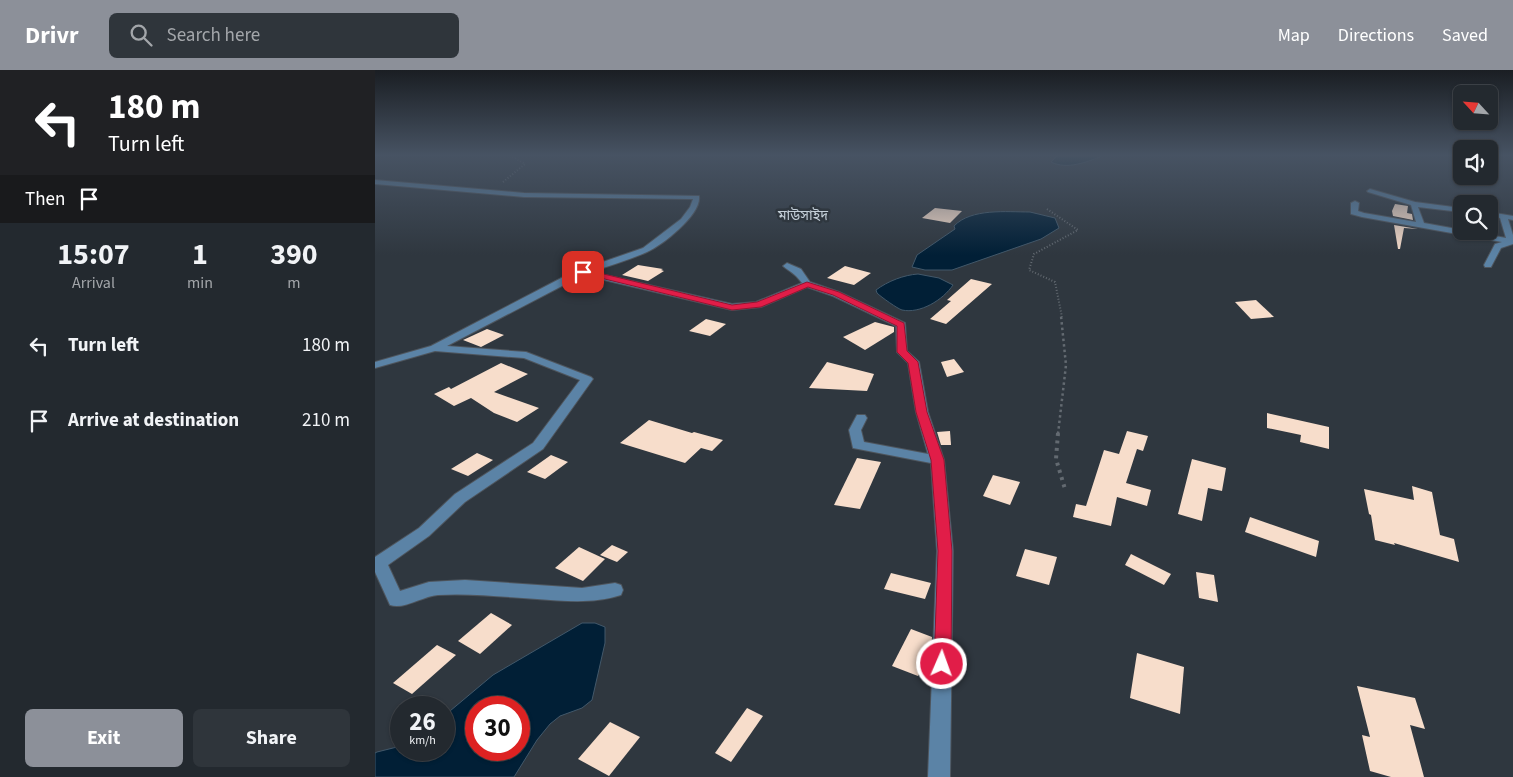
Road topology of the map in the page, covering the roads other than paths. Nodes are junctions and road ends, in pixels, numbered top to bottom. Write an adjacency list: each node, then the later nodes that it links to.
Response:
1 (447, 189): 13 (street)
2 (1370, 192): 4 (street)
3 (1355, 203): 9 (street)
4 (1414, 204): 5 (street); 9 (street)
5 (1453, 209)
6 (1498, 215): 7 (street)
7 (1503, 216): 8 (street); 10 (street)
8 (1513, 218)
9 (1420, 224): 10 (street)
10 (1512, 241): 11 (street)
11 (1488, 265)
12 (787, 266): 14 (street)
13 (583, 272): 14 (street); 15 (street)
14 (807, 284): 18 (street)
15 (435, 348): 16 (street); 19 (street)
16 (375, 365)
17 (861, 418): 18 (street)
18 (937, 460): 20 (street)
19 (615, 590)
20 (939, 777)

